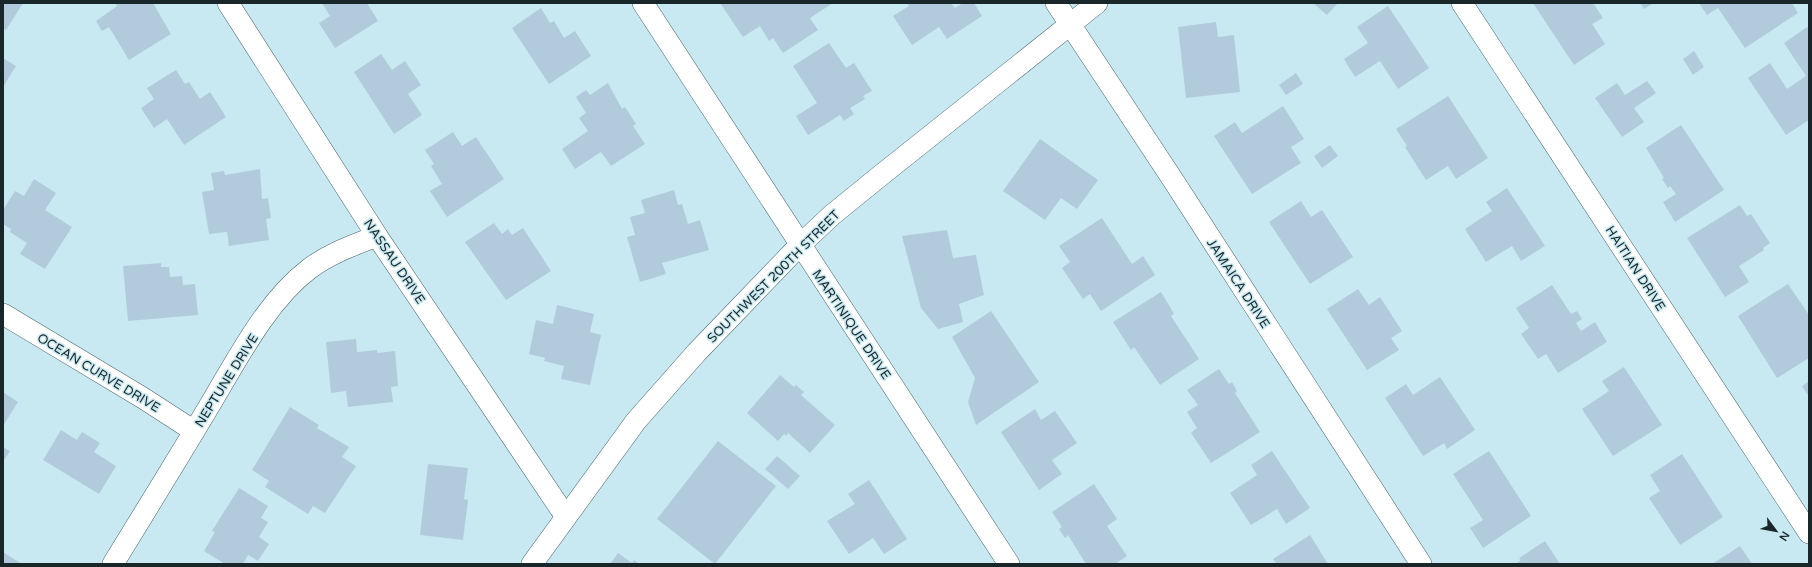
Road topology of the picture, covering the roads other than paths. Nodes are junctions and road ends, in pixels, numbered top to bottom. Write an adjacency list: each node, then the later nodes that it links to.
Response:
1 (228, 3): 7 (street, NASSAU DRIVE)
2 (643, 3): 8 (street, MARTINIQUE DRIVE)
3 (1056, 3): 6 (street, JAMAICA DRIVE)
4 (1097, 3): 6 (street, SOUTHWEST 200TH STREET)
5 (1462, 3): 12 (street, HAITIAN DRIVE)
6 (1070, 24): 8 (street, SOUTHWEST 200TH STREET); 16 (street, JAMAICA DRIVE)
7 (377, 236): 10 (street, NEPTUNE DRIVE); 11 (street, NASSAU DRIVE)
8 (800, 245): 11 (street, SOUTHWEST 200TH STREET); 15 (street, MARTINIQUE DRIVE)
9 (3, 314): 10 (street, OCEAN CURVE DRIVE)
10 (194, 431): 13 (street, NEPTUNE DRIVE)
11 (566, 517): 14 (street, SOUTHWEST 200TH STREET)
12 (1809, 534)
13 (113, 564)
14 (532, 564)
15 (1009, 564)
16 (1421, 564)

